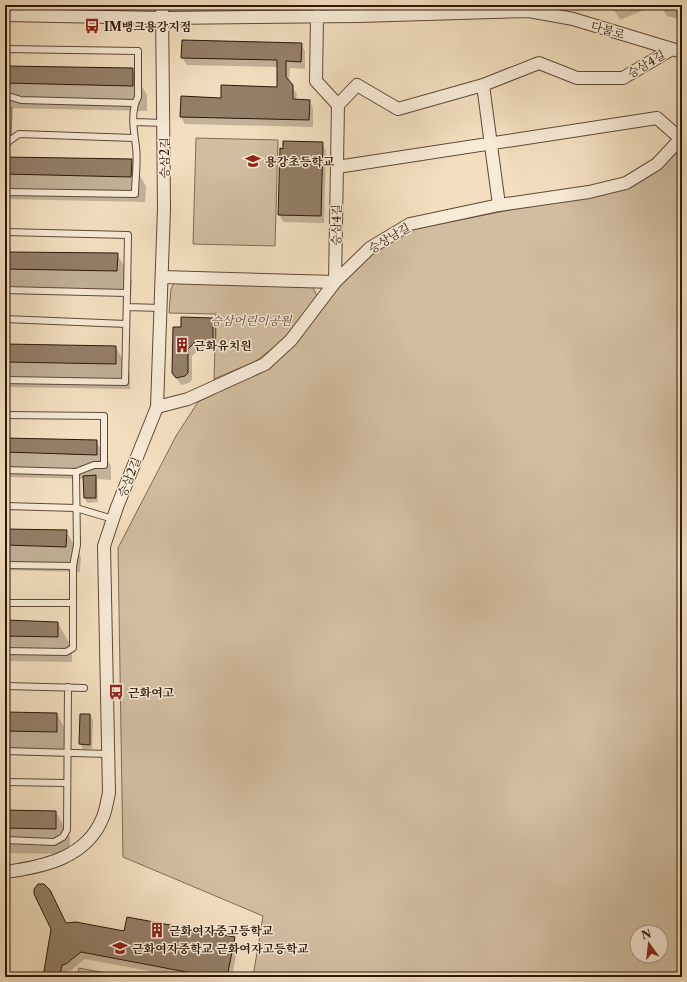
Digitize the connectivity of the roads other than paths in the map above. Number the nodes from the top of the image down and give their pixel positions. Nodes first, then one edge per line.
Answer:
1 (162, 5) edge
2 (529, 8) edge
3 (360, 10) edge
4 (5, 15) edge
5 (317, 16) junction
6 (162, 18) junction
7 (5, 49) edge
8 (677, 50) edge
9 (483, 85) junction
10 (5, 95) edge
11 (134, 103) junction
12 (338, 105) junction
13 (135, 122) junction
14 (164, 123) junction
15 (134, 138) junction
16 (681, 138) edge
17 (5, 144) edge
18 (492, 144) junction
19 (337, 168) junction
20 (5, 192) edge
21 (499, 205) junction
22 (5, 232) edge
23 (162, 277) junction
24 (335, 282) junction
25 (5, 290) edge
26 (127, 293) junction
27 (127, 307) junction
28 (160, 308) junction
29 (5, 319) edge
30 (126, 324) junction
31 (5, 380) edge
32 (157, 406) junction
33 (5, 415) edge
34 (5, 470) edge
35 (76, 472) junction
36 (5, 506) edge
37 (76, 508) junction
38 (113, 519) junction
39 (5, 565) edge
40 (73, 566) junction
41 (5, 603) edge
42 (73, 603) junction
43 (5, 651) edge
44 (5, 686) edge
45 (68, 687) junction
46 (84, 688) dead end
47 (5, 751) edge
48 (68, 753) junction
49 (108, 754) junction
50 (5, 782) edge
51 (67, 783) junction
52 (5, 840) edge
53 (5, 872) edge

1 - 6 street, 승삼2길
2 - 3 street, 다불로
2 - 8 street, 다불로
3 - 5 street, 다불로
4 - 6 street, 다불로
5 - 6 street, 다불로
5 - 12 street
6 - 14 street, 승삼2길
7 - 11 lane
8 - 9 street, 승삼4길
9 - 12 street, 승삼4길
9 - 18 street
10 - 11 lane
11 - 13 lane
12 - 19 street, 승삼4길
13 - 14 lane
13 - 15 lane
14 - 23 street, 승삼2길
15 - 17 lane
15 - 20 lane
16 - 18 street
16 - 21 street, 승상남길
18 - 19 street
18 - 21 street
19 - 24 street, 승삼4길
21 - 24 street, 승상남길
22 - 26 lane
23 - 24 street
23 - 28 street, 승삼2길
24 - 32 street, 승상남길
25 - 26 lane
26 - 27 lane
27 - 28 lane
27 - 30 lane
28 - 32 street, 승삼2길
29 - 30 lane
30 - 31 lane
32 - 38 street, 승삼2길
33 - 35 lane
34 - 35 lane
35 - 37 lane
36 - 37 lane
37 - 38 lane
37 - 40 lane
38 - 49 street, 승삼2길
39 - 40 lane
40 - 42 lane
41 - 42 lane
42 - 43 lane
44 - 45 lane
45 - 46 lane
45 - 48 lane
47 - 48 lane
48 - 49 lane
48 - 51 lane
49 - 53 street, 승삼2길
50 - 51 lane
51 - 52 lane

